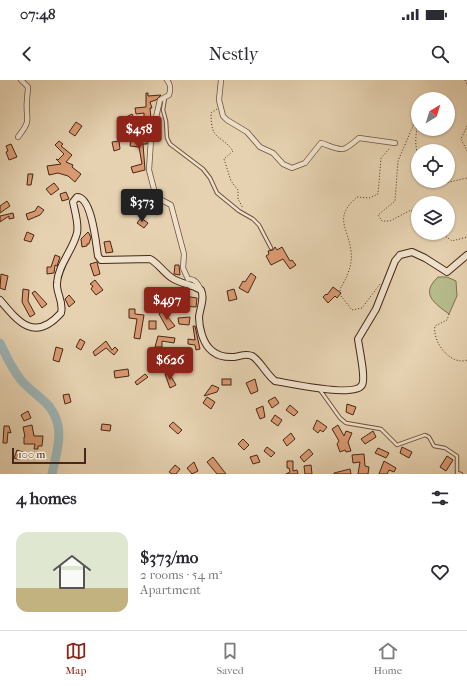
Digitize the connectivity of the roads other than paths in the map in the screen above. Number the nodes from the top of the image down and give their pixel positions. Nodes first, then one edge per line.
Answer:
1 (21, 80) edge
2 (167, 80) edge
3 (221, 80) edge
4 (166, 96) junction
5 (18, 137) dead end
6 (395, 143) road end
7 (271, 248) dead end
8 (467, 255) edge
9 (201, 290) junction
10 (0, 300) edge
11 (319, 388) junction
12 (461, 474) edge

1 - 5 street
2 - 4 street
3 - 6 street
4 - 7 lane
4 - 9 street
8 - 11 street
9 - 10 street
9 - 11 street
11 - 12 lane

